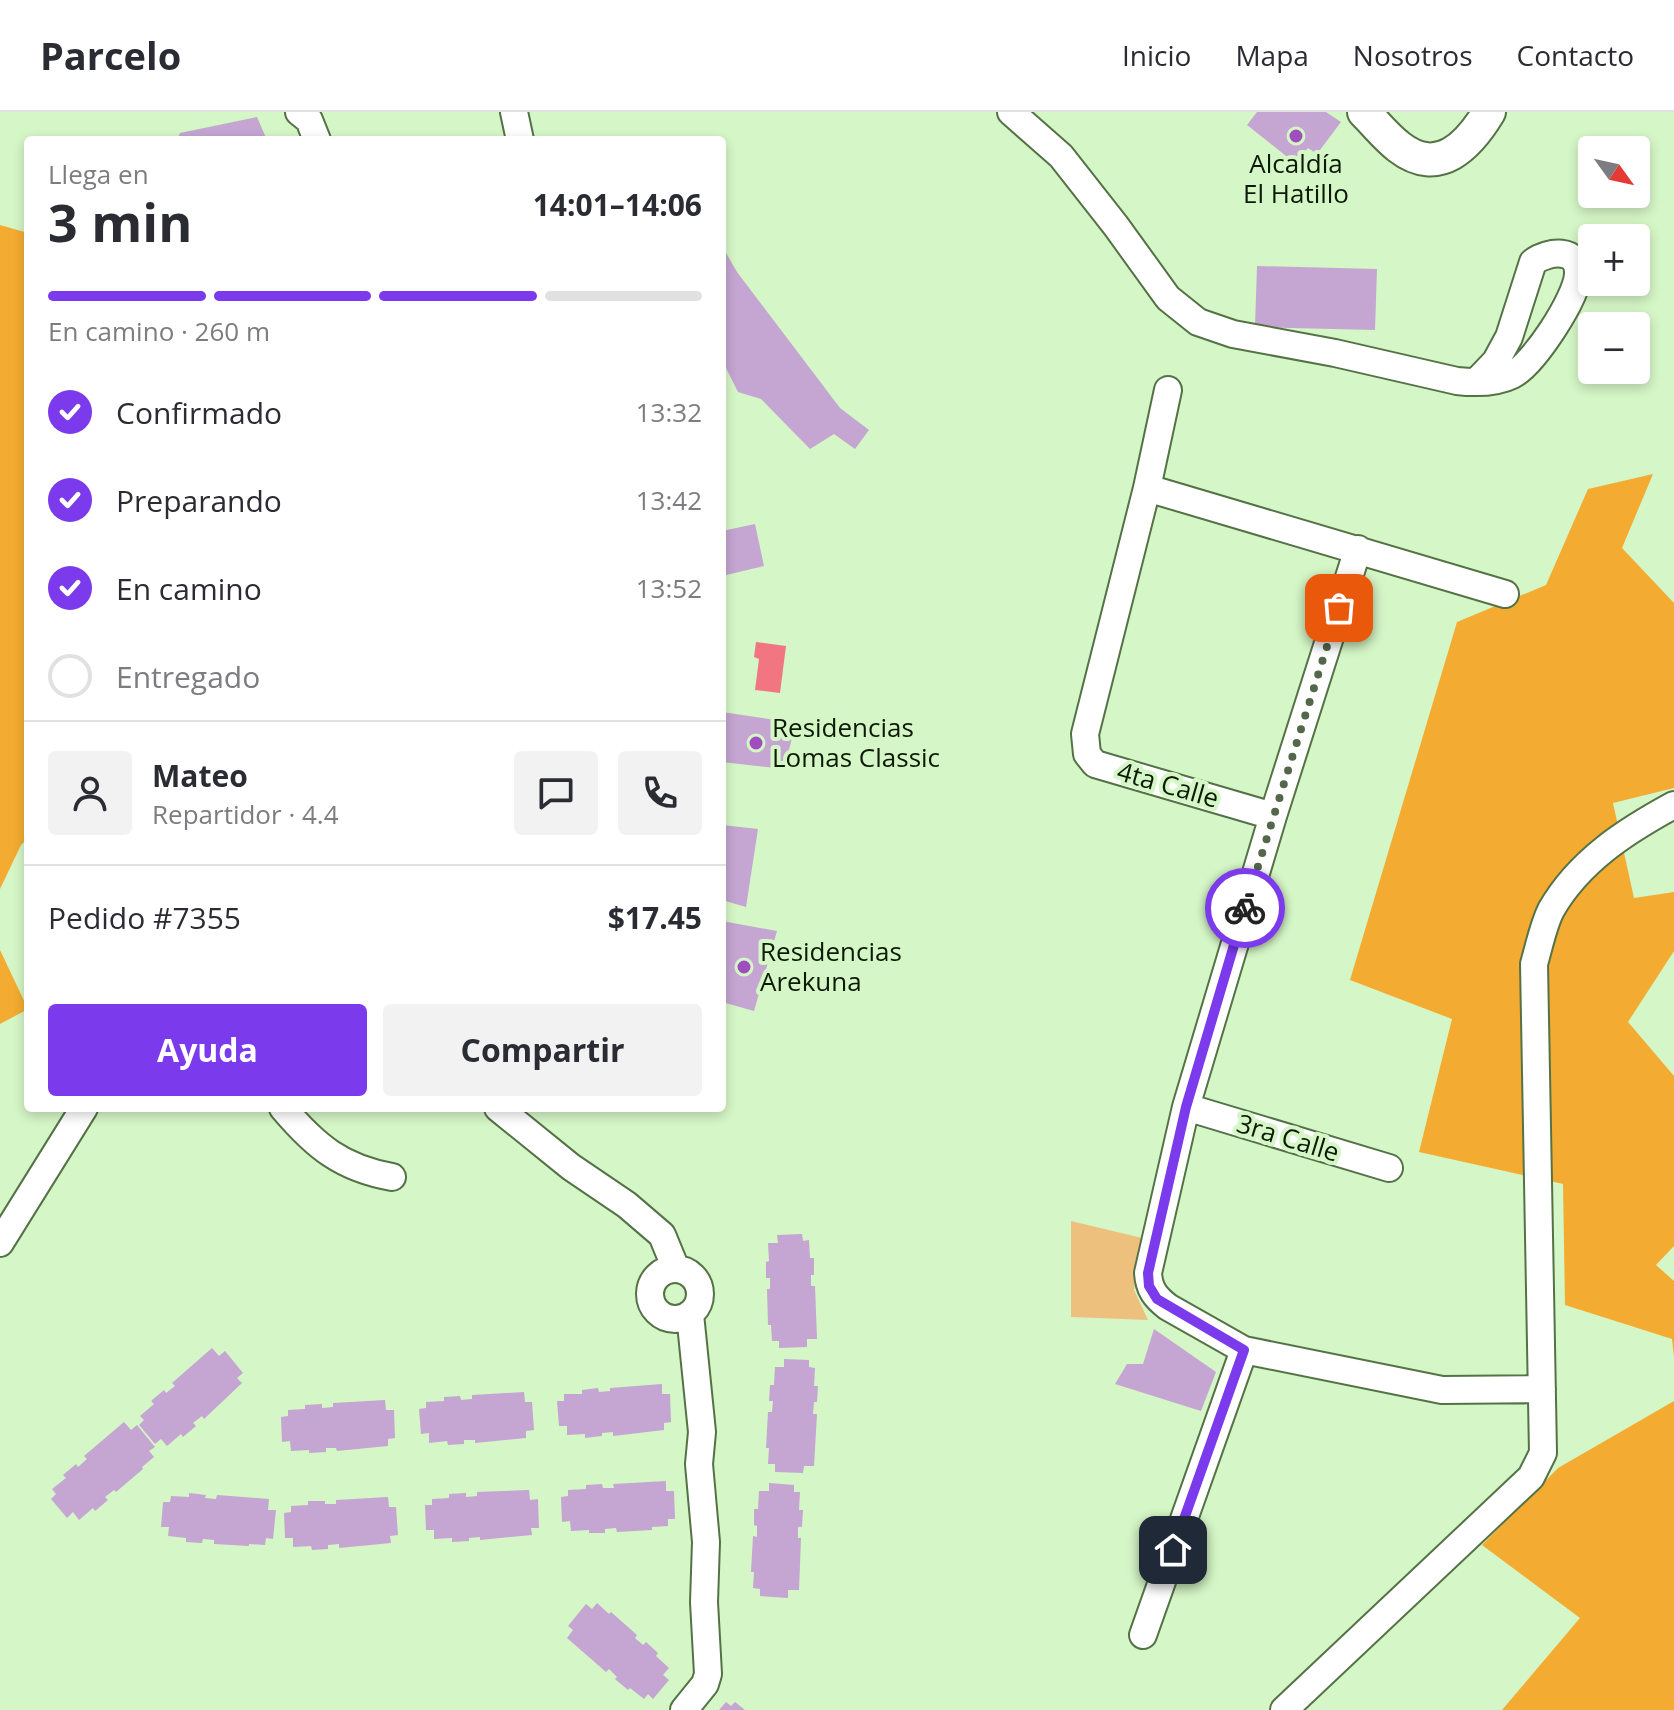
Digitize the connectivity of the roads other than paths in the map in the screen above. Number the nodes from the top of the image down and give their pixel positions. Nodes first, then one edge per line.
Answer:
1 (299, 112) edge
2 (514, 112) edge
3 (1011, 112) edge
4 (1364, 112) edge
5 (1389, 112) edge
6 (1472, 112) edge
7 (1489, 112) edge
8 (315, 136) edge
9 (519, 136) edge
10 (1511, 328) junction
11 (1540, 345) junction
12 (1477, 381) junction
13 (1168, 390) dead end
14 (1147, 488) junction
15 (1358, 549) junction
16 (1505, 594) dead end
17 (1674, 805) edge
18 (1273, 816) junction
19 (1186, 1107) junction
20 (82, 1112) edge
21 (287, 1112) edge
22 (503, 1112) edge
23 (1389, 1168) dead end
24 (392, 1177) dead end
25 (0, 1243) edge
26 (676, 1269) junction
27 (690, 1314) junction
28 (1244, 1350) junction
29 (1542, 1389) junction
30 (1143, 1635) dead end
31 (684, 1710) edge
32 (1284, 1710) edge

1 - 8 street
2 - 9 street
3 - 12 street
4 - 7 main road
5 - 6 main road
10 - 11 street
10 - 11 street
10 - 12 street
11 - 12 street
13 - 14 street
14 - 15 street
14 - 18 street, 4ta Calle
15 - 16 street
15 - 18 street
17 - 29 street
18 - 19 street
19 - 23 street, 3ra Calle
19 - 28 street
20 - 25 street
21 - 24 street
22 - 26 street
26 - 27 street
26 - 27 street
27 - 31 street
28 - 29 street
28 - 30 street
29 - 32 street

